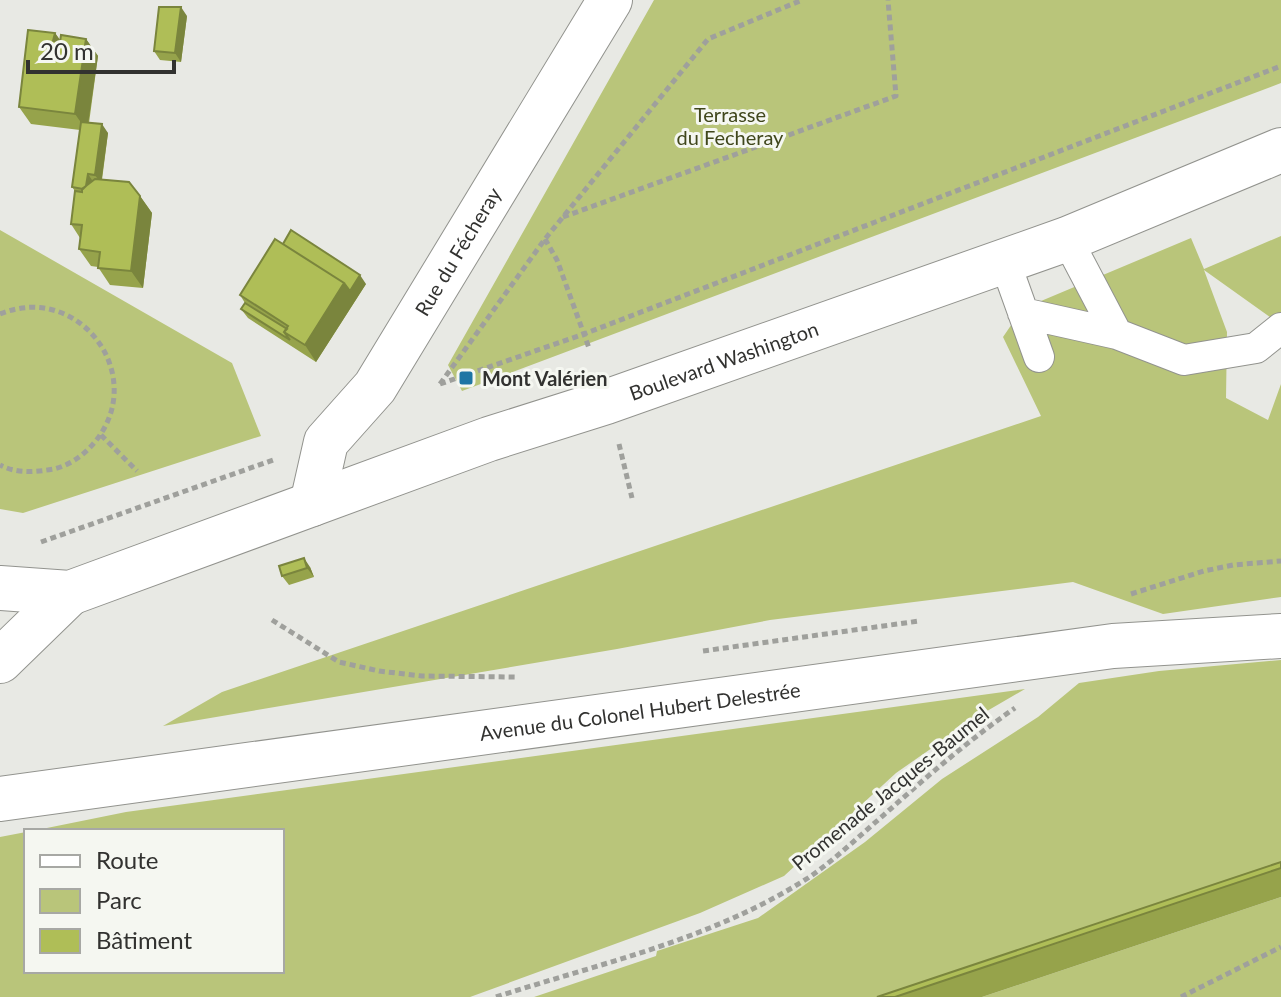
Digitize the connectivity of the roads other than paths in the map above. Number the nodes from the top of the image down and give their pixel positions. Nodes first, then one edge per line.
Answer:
1 (610, 0) edge
2 (1281, 150) edge
3 (1067, 239) junction
4 (1002, 262) junction
5 (1023, 313) junction
6 (1281, 328) edge
7 (1117, 334) junction
8 (1039, 357) dead end
9 (312, 504) junction
10 (0, 588) edge
11 (70, 593) junction
12 (1281, 636) edge
13 (0, 661) edge
14 (0, 799) edge

1 - 9 street, Rue du Fécheray
2 - 3 street, Boulevard Washington
3 - 4 street, Boulevard Washington
3 - 7 lane
4 - 5 lane
4 - 9 street, Boulevard Washington
5 - 7 lane
5 - 8 lane
6 - 7 lane
9 - 11 street, Boulevard Washington
10 - 11 street, Boulevard Washington
11 - 13 street, Boulevard Washington
12 - 14 street, Avenue du Colonel Hubert Delestrée

